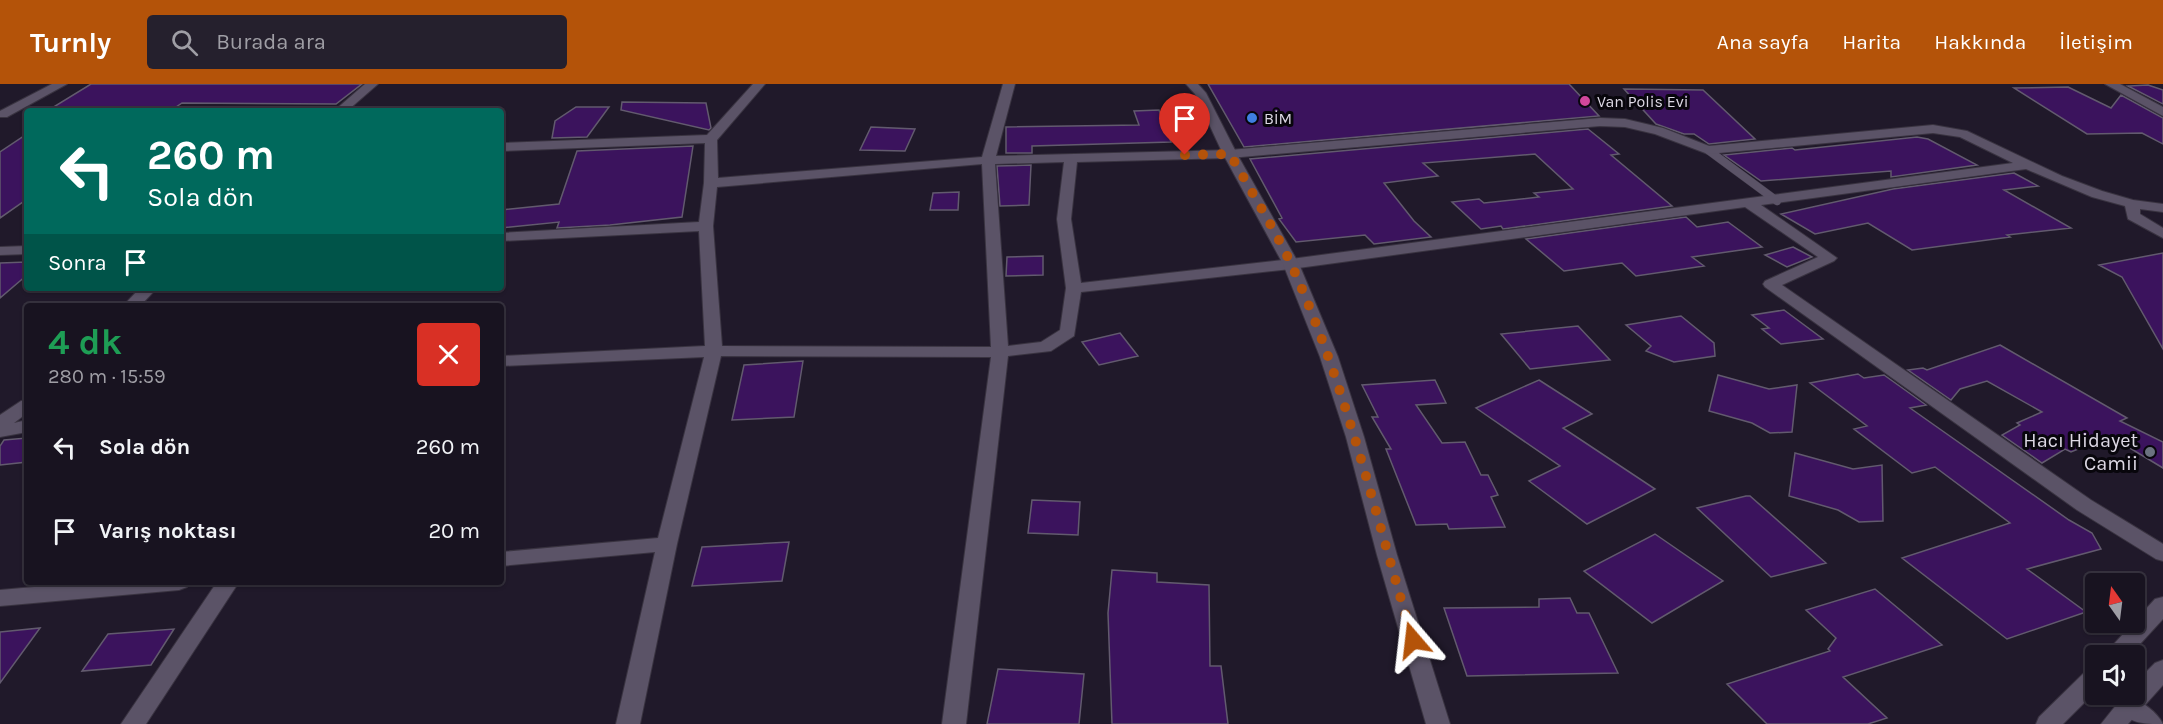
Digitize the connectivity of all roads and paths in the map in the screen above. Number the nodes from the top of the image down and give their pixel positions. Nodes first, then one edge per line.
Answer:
1 (48, 84) edge
2 (61, 84) edge
3 (372, 84) edge
4 (759, 84) edge
5 (1009, 84) edge
6 (2111, 84) edge
7 (1197, 87) edge
8 (344, 108) edge
9 (2163, 112) edge
10 (2, 115) edge
11 (711, 139) junction
12 (504, 147) edge
13 (1708, 150) junction
14 (1230, 154) junction
15 (1071, 157) junction
16 (988, 160) junction
17 (2028, 165) junction
18 (711, 183) junction
19 (1777, 201) junction
20 (1750, 204) junction
21 (2132, 204) junction
22 (2163, 208) edge
23 (706, 226) junction
24 (2163, 234) edge
25 (504, 237) edge
26 (24, 250) edge
27 (0, 251) edge
28 (1291, 264) junction
29 (1074, 288) junction
30 (146, 291) edge
31 (134, 303) edge
32 (714, 351) junction
33 (1000, 352) junction
34 (504, 361) edge
35 (24, 407) edge
36 (0, 424) edge
37 (24, 427) edge
38 (0, 431) edge
39 (667, 544) junction
40 (2163, 554) edge
41 (504, 559) edge
42 (145, 585) edge
43 (226, 585) edge
44 (0, 598) edge
45 (2163, 605) edge
46 (2125, 645) edge
47 (2163, 669) edge
48 (2085, 686) edge
49 (2130, 707) junction
50 (133, 724) edge
51 (628, 724) edge
52 (954, 724) edge
53 (1438, 724) edge
54 (2048, 724) edge
55 (2113, 724) edge
56 (2151, 724) edge

1 - 10 street
2 - 10 street
3 - 8 street
4 - 11 street
5 - 16 street
6 - 9 street
7 - 14 street
11 - 12 street
11 - 18 street
13 - 14 street
13 - 17 street
13 - 19 lane
14 - 15 street
14 - 28 street
15 - 16 street
15 - 29 street
16 - 18 street
16 - 33 street
17 - 19 street
17 - 21 street
18 - 23 street
19 - 20 street
20 - 28 street
20 - 40 street
21 - 22 street
21 - 24 street
23 - 25 street
23 - 32 street
26 - 27 street
28 - 29 street
28 - 53 street
29 - 33 street
30 - 31 street
32 - 33 street
32 - 34 street
32 - 39 street
33 - 52 street
35 - 36 street
37 - 38 street
39 - 41 street
39 - 51 street
42 - 44 street
43 - 50 street
45 - 46 street
47 - 49 street
48 - 54 street
49 - 55 street
49 - 56 street

